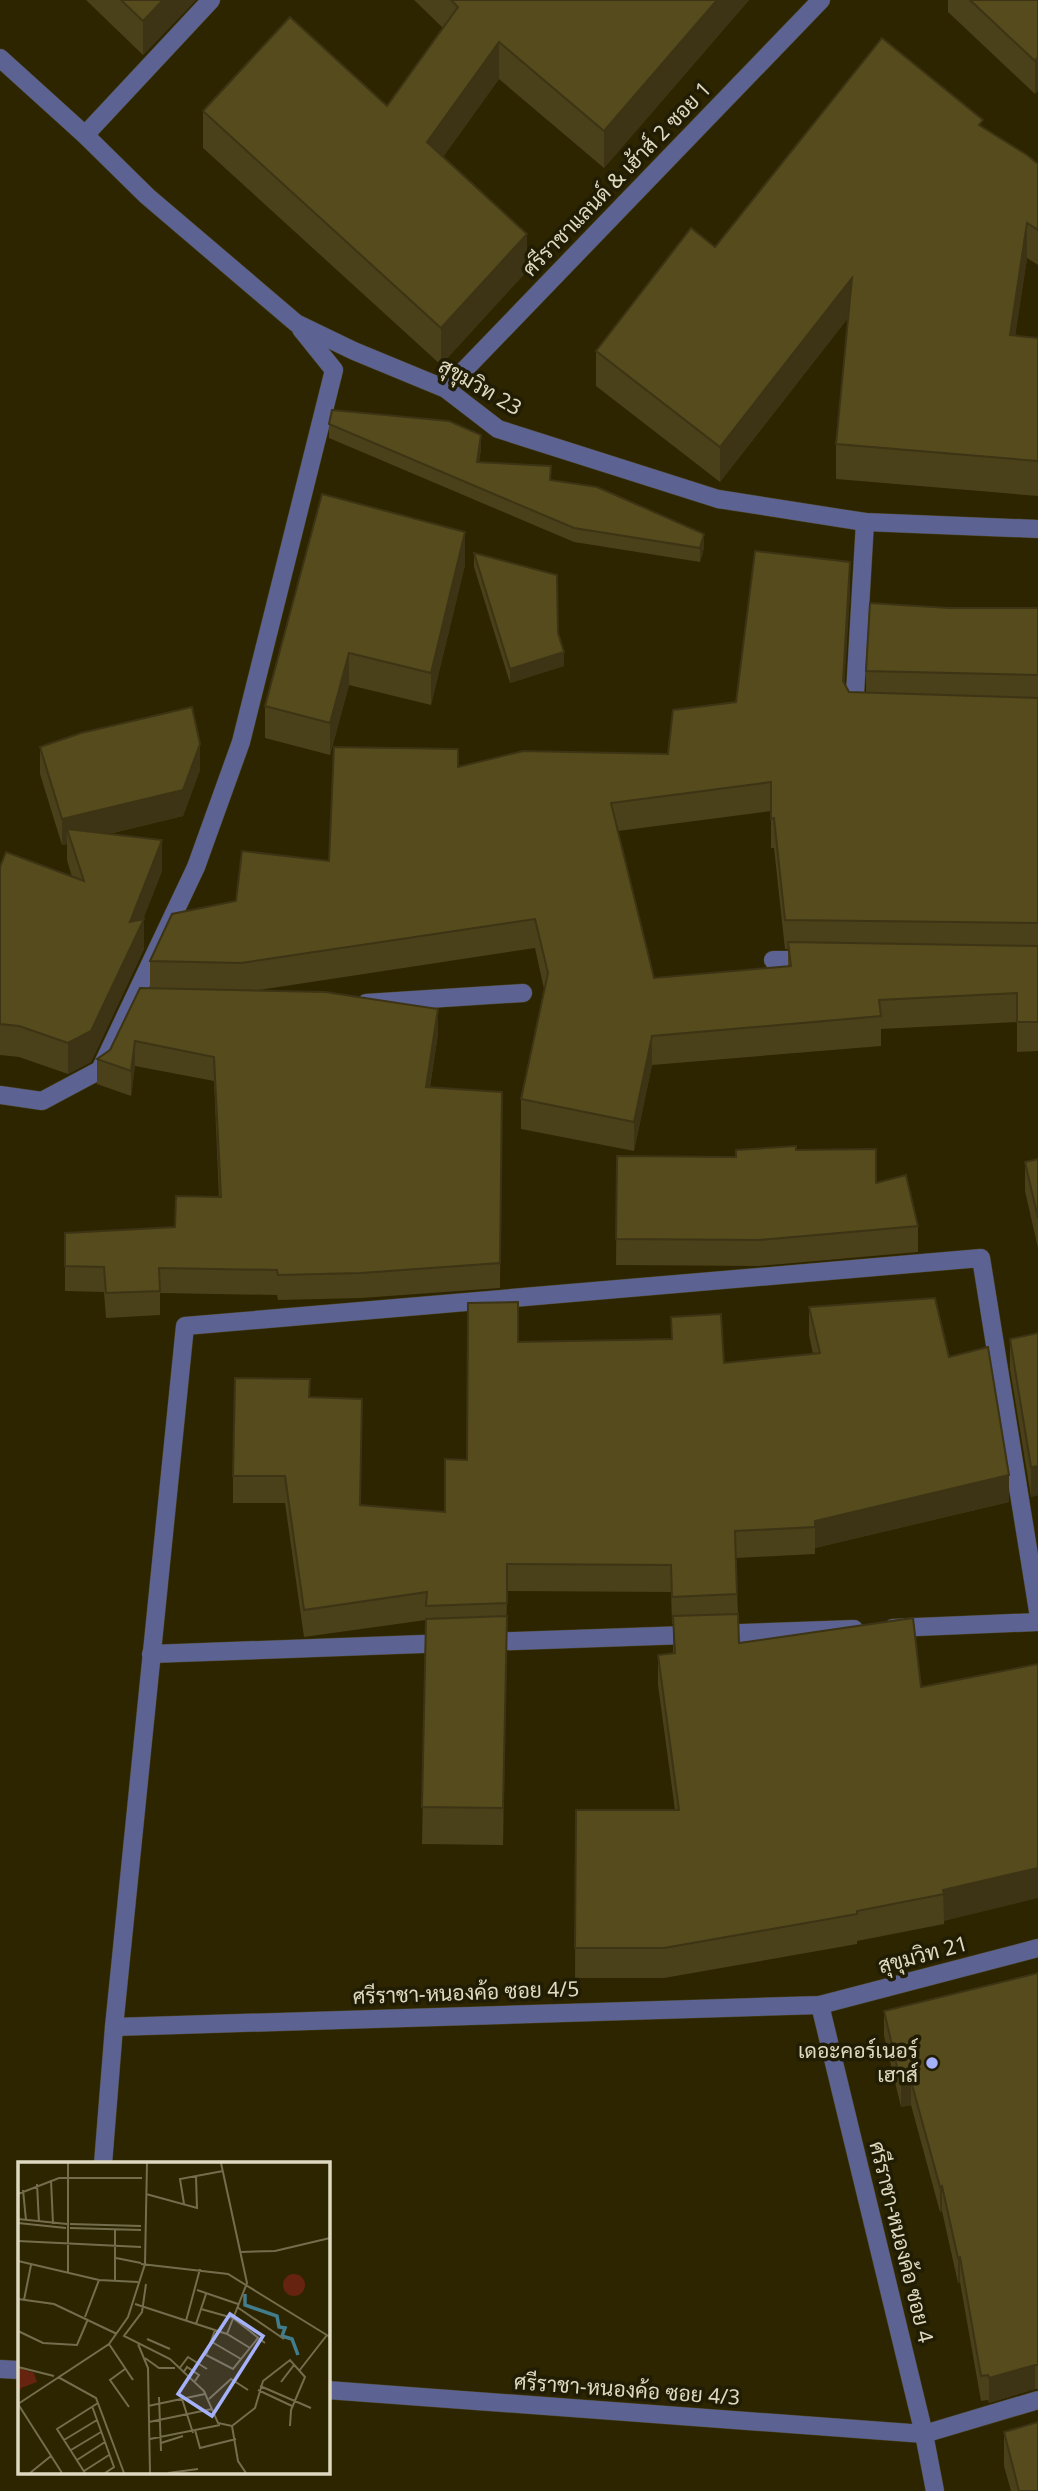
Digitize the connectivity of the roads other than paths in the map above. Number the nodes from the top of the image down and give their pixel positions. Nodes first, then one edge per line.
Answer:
1 (211, 0) edge
2 (821, 0) edge
3 (0, 58) edge
4 (85, 135) junction
5 (296, 323) junction
6 (446, 390) junction
7 (865, 522) junction
8 (1038, 529) edge
9 (867, 711) edge
10 (773, 960) dead end
11 (826, 960) edge
12 (523, 993) dead end
13 (344, 1005) edge
14 (0, 1095) edge
15 (1038, 1611) edge
16 (1038, 1622) edge
17 (151, 1654) junction
18 (1038, 1948) edge
19 (820, 2005) junction
20 (114, 2027) junction
21 (103, 2162) edge
22 (0, 2369) edge
23 (18, 2370) edge
24 (329, 2390) edge
25 (1038, 2400) edge
26 (924, 2434) junction
27 (935, 2491) edge

1 - 4 street
2 - 6 street, ศรีราชาแลนด์ & เฮ้าส์ 2 ซอย 1
3 - 4 street, สุขุมวิท 23
4 - 5 street, สุขุมวิท 23
5 - 6 street, สุขุมวิท 23
5 - 14 street
6 - 7 street, สุขุมวิท 23
7 - 8 street, สุขุมวิท 23
7 - 9 street
10 - 11 street
12 - 13 street
15 - 17 street
16 - 17 street
17 - 20 street
18 - 19 street, สุขุมวิท 21
19 - 20 street, ศรีราชา-หนองค้อ ซอย 4/5
19 - 26 street, ศรีราชา-หนองค้อ ซอย 4
20 - 21 street
22 - 23 street
24 - 26 street, ศรีราชา-หนองค้อ ซอย 4/3
25 - 26 street
26 - 27 street, ศรีราชา-หนองค้อ ซอย 4

